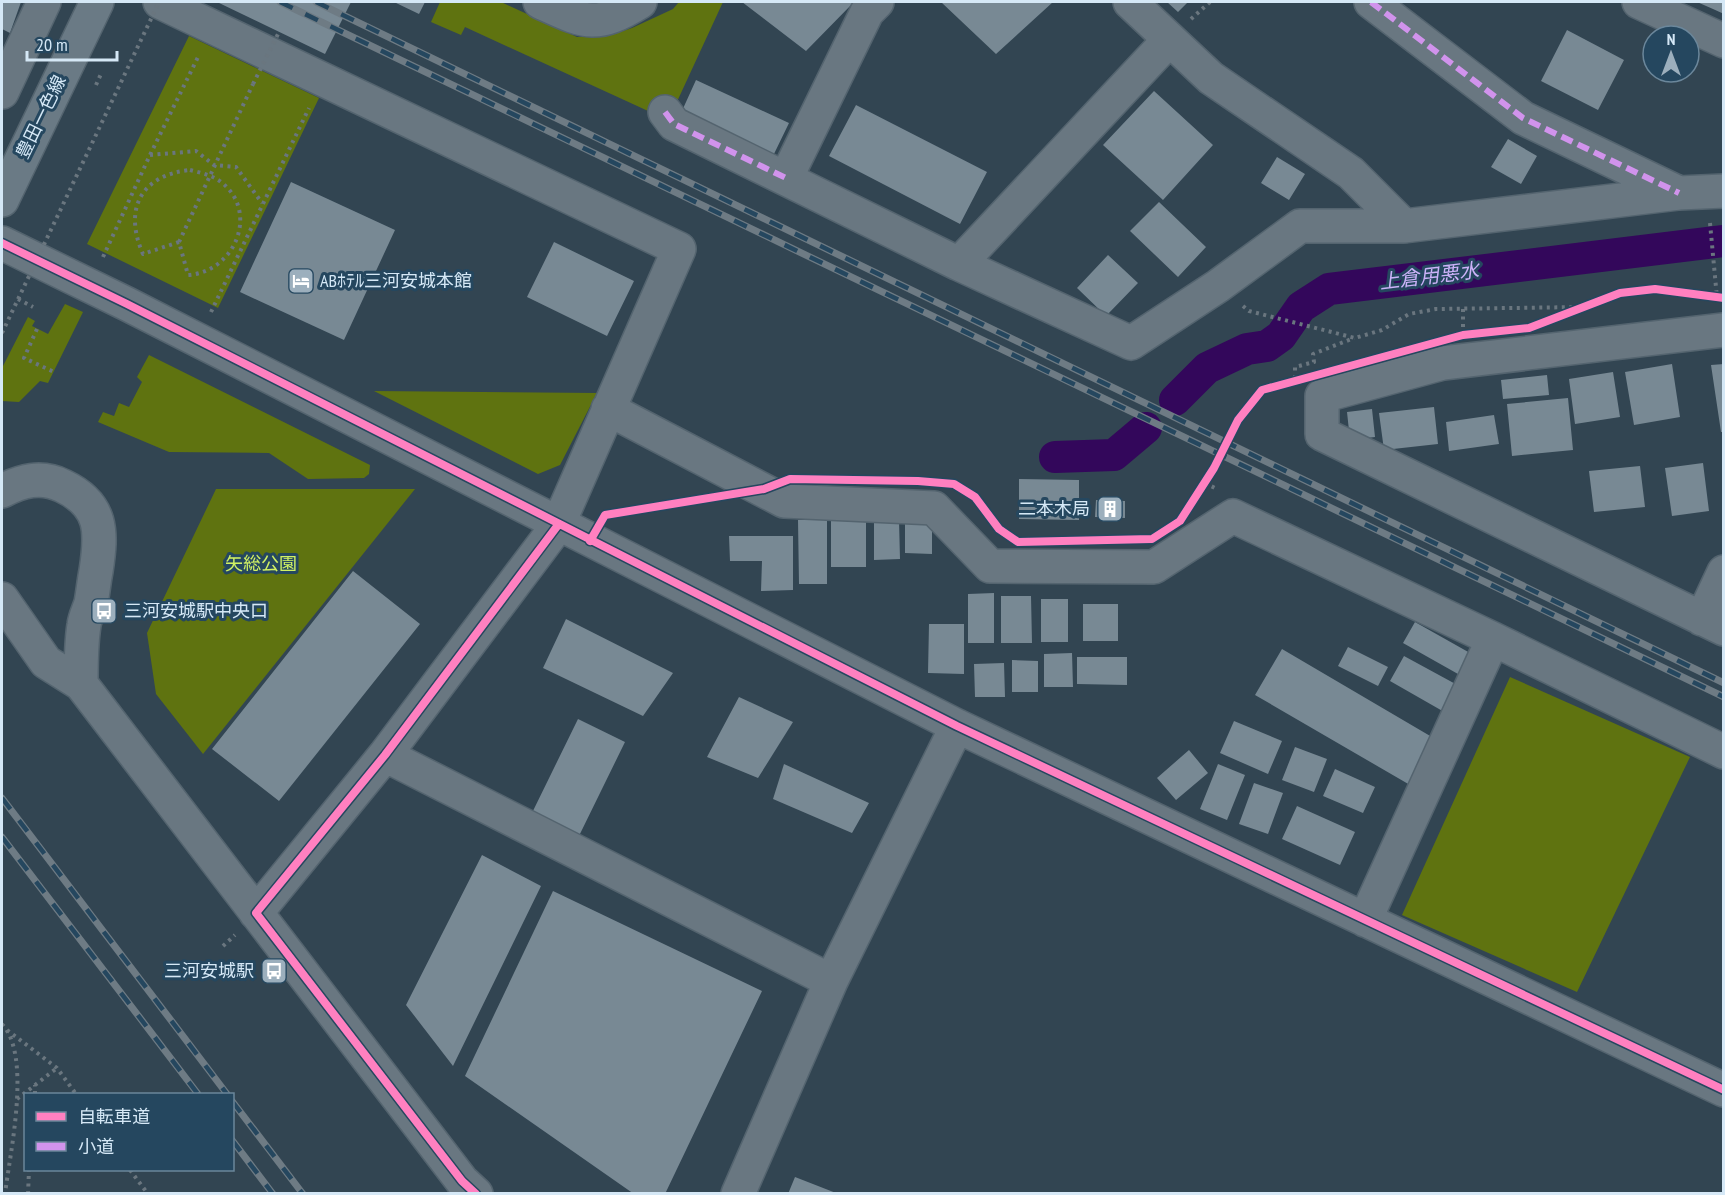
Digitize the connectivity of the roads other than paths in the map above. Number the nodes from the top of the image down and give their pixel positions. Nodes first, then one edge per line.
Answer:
1 (44, 2) edge
2 (97, 2) edge
3 (160, 2) edge
4 (540, 2) edge
5 (640, 2) edge
6 (877, 2) edge
7 (1130, 2) edge
8 (1371, 2) edge
9 (1639, 2) edge
10 (1169, 40) junction
11 (1724, 41) edge
12 (2, 92) edge
13 (665, 112) dead end
14 (786, 178) junction
15 (1704, 195) edge
16 (2, 200) edge
17 (1404, 226) junction
18 (2, 243) edge
19 (959, 264) junction
20 (1724, 330) edge
21 (608, 409) junction
22 (2, 491) edge
23 (558, 525) junction
24 (1724, 572) edge
25 (2, 598) edge
26 (1713, 625) edge
27 (1493, 639) junction
28 (81, 684) junction
29 (957, 726) junction
30 (1724, 752) edge
31 (385, 755) junction
32 (256, 913) junction
33 (1365, 920) junction
34 (831, 981) junction
35 (1724, 1090) edge
36 (476, 1194) edge
37 (738, 1194) edge

1 - 12 street
2 - 16 main road, 豊田一色線
3 - 21 street
4 - 5 street
6 - 14 street
7 - 10 street
8 - 15 street
9 - 11 street
10 - 17 street
10 - 19 street
13 - 14 street
14 - 19 street
15 - 17 street
17 - 19 street
18 - 23 street
20 - 26 street
21 - 23 street
21 - 27 street
22 - 28 street
23 - 29 street
23 - 31 street
24 - 26 street
25 - 28 street
27 - 30 street
27 - 33 street
28 - 32 street
29 - 33 street
29 - 34 street
31 - 32 street
31 - 34 street
32 - 36 street
33 - 35 street
34 - 37 street

